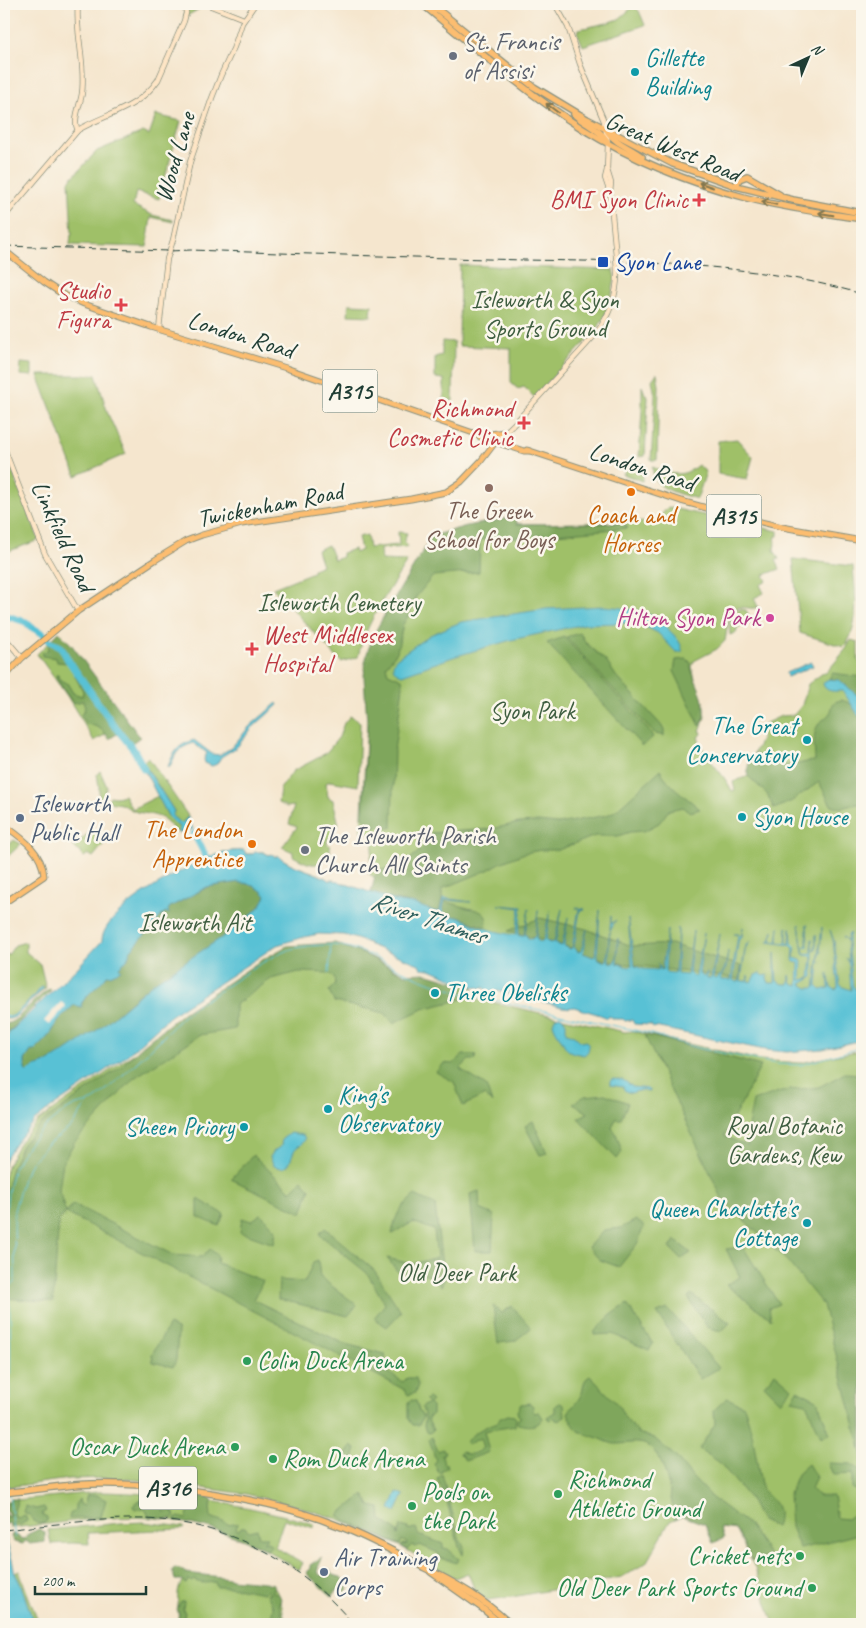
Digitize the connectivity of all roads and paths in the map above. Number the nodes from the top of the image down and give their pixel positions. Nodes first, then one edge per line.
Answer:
1 (78, 4) edge
2 (185, 4) edge
3 (206, 4) edge
4 (255, 4) edge
5 (422, 4) edge
6 (431, 4) edge
7 (555, 4) edge
8 (244, 19) junction
9 (567, 107) junction
10 (78, 130) junction
11 (606, 130) junction
12 (608, 143) junction
13 (648, 162) junction
14 (736, 186) junction
15 (746, 198) junction
16 (793, 200) junction
17 (862, 213) edge
18 (4, 217) edge
19 (862, 219) edge
20 (4, 250) edge
21 (160, 329) junction
22 (506, 431) junction
23 (482, 436) junction
24 (498, 441) junction
25 (4, 448) edge
26 (486, 454) junction
27 (862, 542) edge
28 (78, 611) junction
29 (4, 637) edge
30 (22, 658) junction
31 (4, 678) edge
32 (4, 825) edge
33 (4, 902) edge
34 (4, 1493) edge
35 (425, 1568) junction
36 (501, 1624) edge
37 (510, 1624) edge

1 - 10 street
2 - 10 street
3 - 8 street
4 - 8 street, Wood Lane
12 -> 5 highway, Great West Road
6 - 9 highway, Great West Road
7 - 11 street
8 - 21 street, Wood Lane
9 - 11 highway, Great West Road
9 - 12 highway
10 - 18 street
11 - 12 street
11 - 13 highway
11 - 14 highway, Great West Road
12 - 13 highway, Great West Road
12 - 22 street, bridge
15 -> 13 highway, Great West Road
14 - 15 highway
14 - 16 highway, Great West Road
14 - 16 highway
19 -> 15 highway, Great West Road
16 - 17 highway, Great West Road
20 - 21 main road, London Road / A315
21 - 23 main road, London Road / A315
22 - 23 main road
22 - 24 street
23 - 24 main road, London Road / A315
23 - 26 main road
24 - 26 main road, Twickenham Road
24 - 27 main road, London Road / A315
25 - 28 street, Linkfield Road
26 - 28 main road, Twickenham Road
28 - 30 main road, Twickenham Road
29 - 30 street
30 - 31 main road, Twickenham Road
32 - 33 main road
34 - 35 highway, A316
35 - 36 highway, A316
35 - 37 highway, A316

